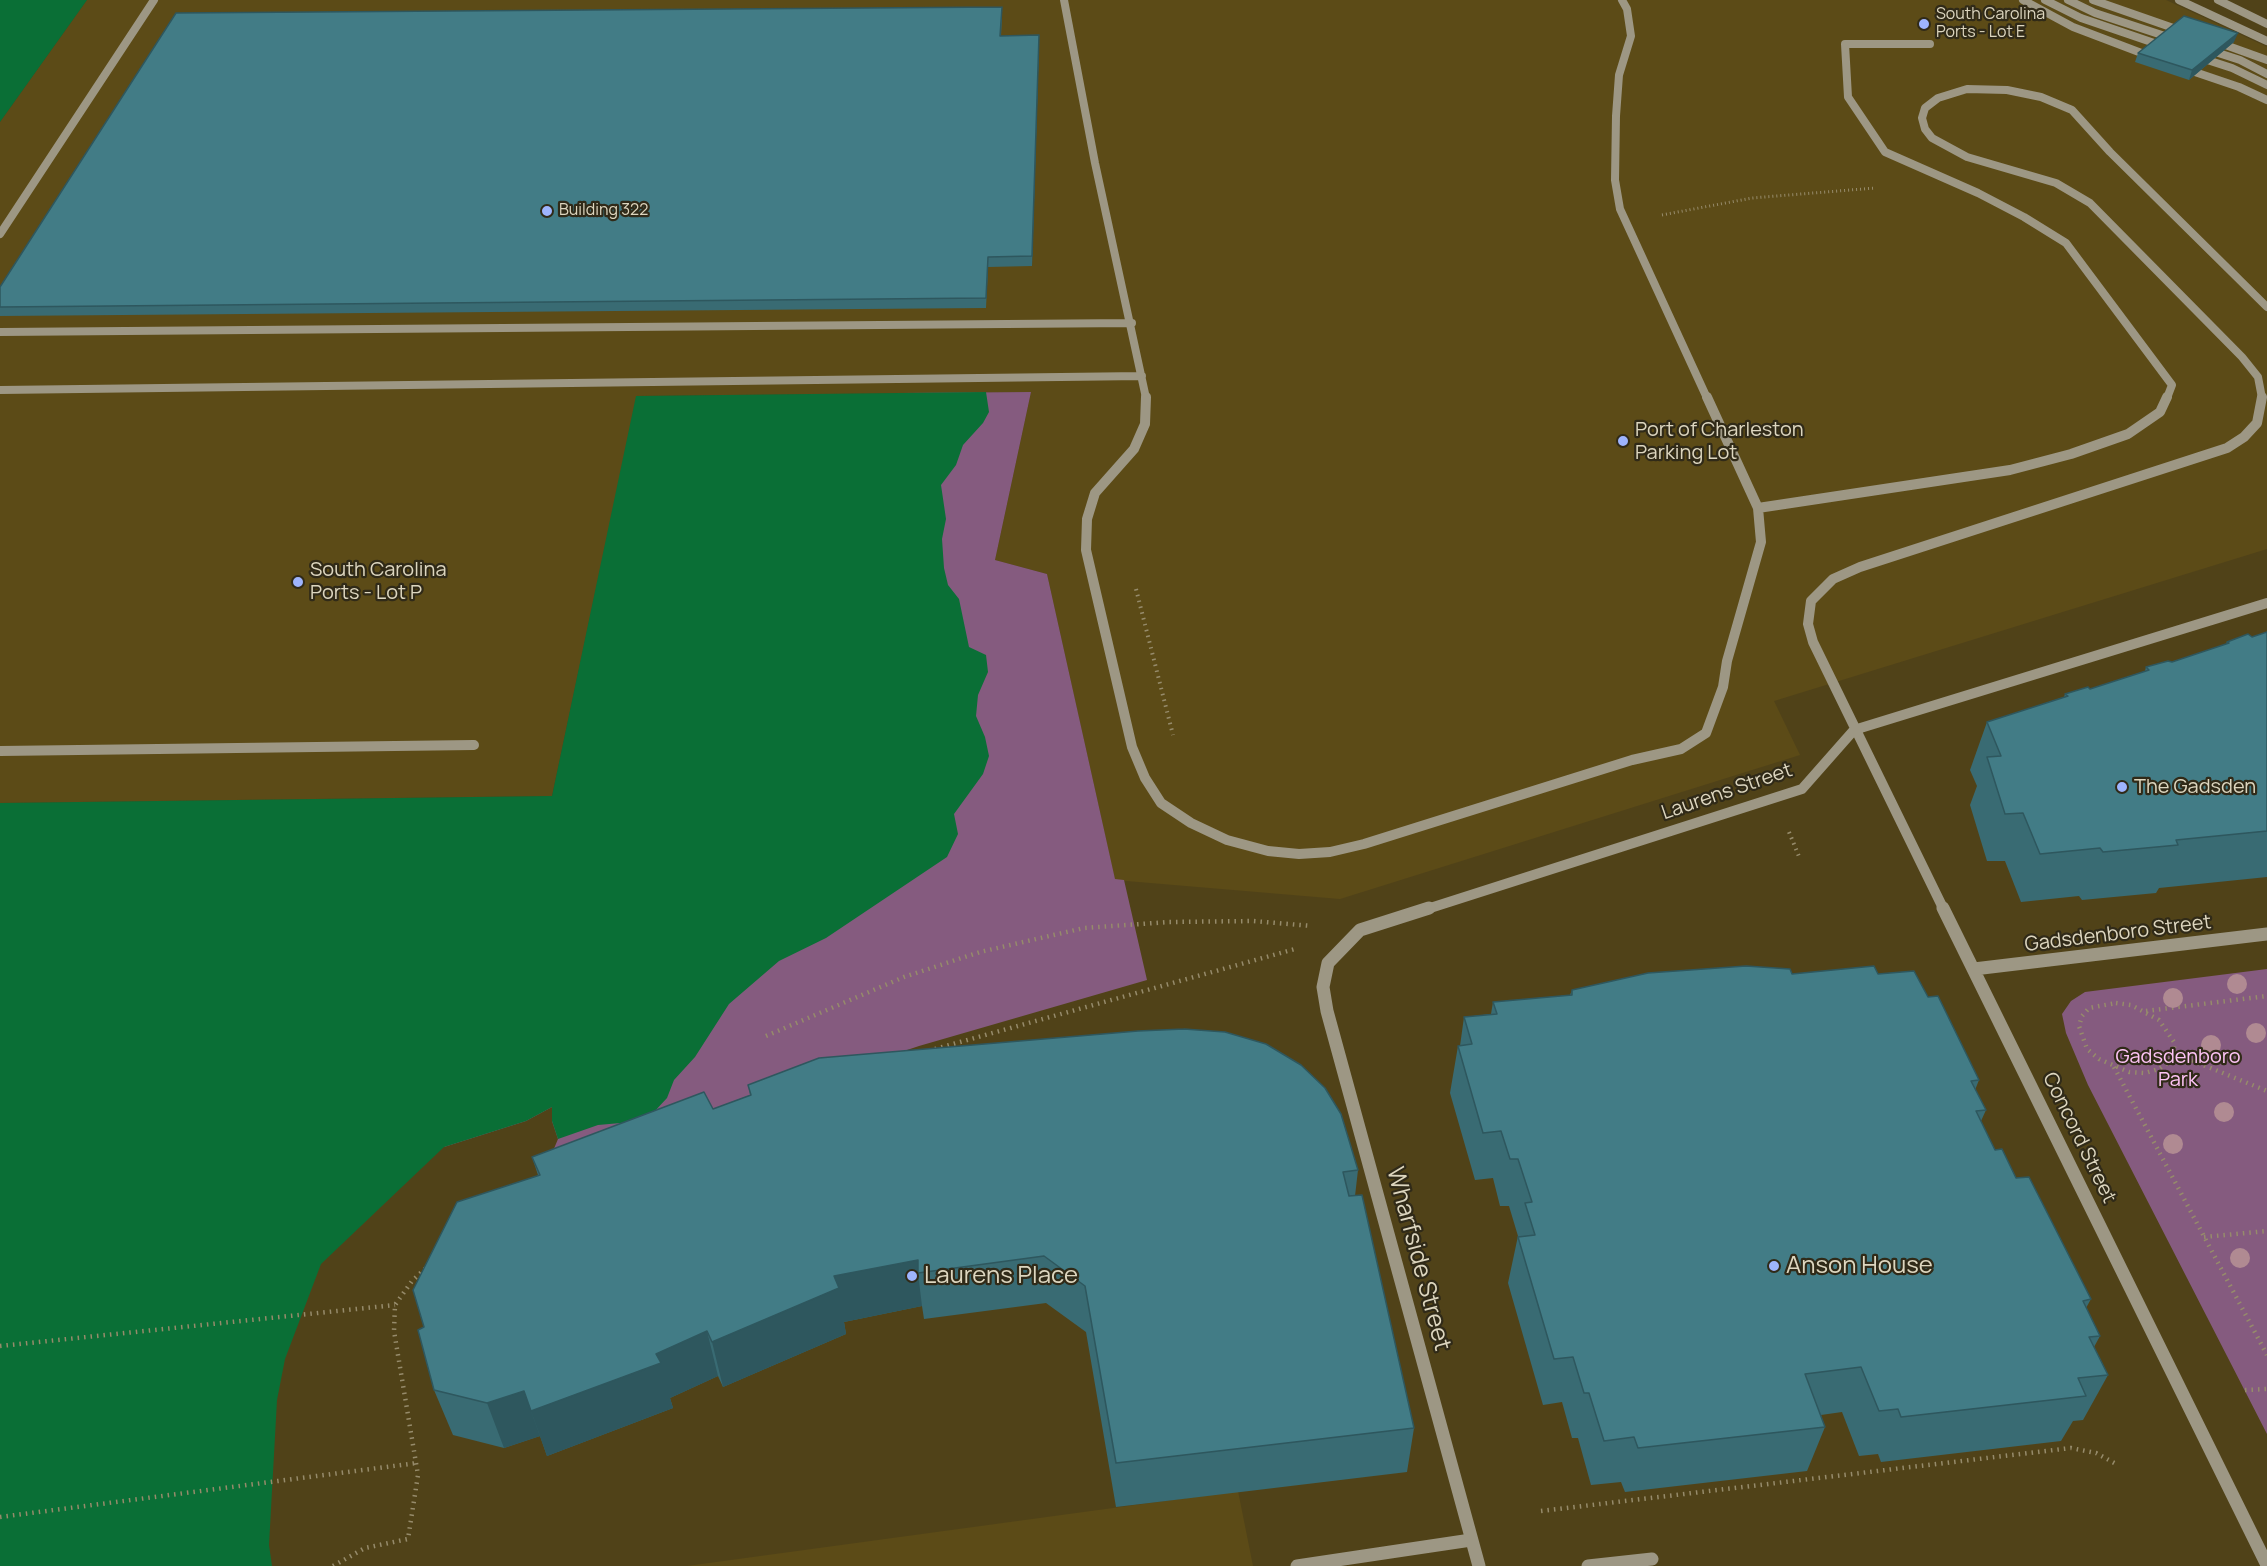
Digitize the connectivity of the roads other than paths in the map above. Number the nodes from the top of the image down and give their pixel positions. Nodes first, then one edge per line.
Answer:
1 (154, 0) edge
2 (1064, 0) edge
3 (1622, 0) edge
4 (2023, 0) edge
5 (2045, 0) edge
6 (2068, 0) edge
7 (2093, 0) edge
8 (2179, 0) edge
9 (2218, 0) edge
10 (2267, 24) edge
11 (2188, 33) edge
12 (2210, 40) edge
13 (2267, 41) edge
14 (2185, 42) edge
15 (1930, 44) dead end
16 (2196, 46) edge
17 (2167, 47) edge
18 (2189, 54) edge
19 (2160, 60) edge
20 (2267, 60) edge
21 (2172, 64) edge
22 (2267, 74) edge
23 (2267, 85) edge
24 (2267, 100) edge
25 (0, 234) edge
26 (2267, 307) edge
27 (1132, 323) junction
28 (0, 332) edge
29 (1142, 376) junction
30 (0, 390) edge
31 (1758, 508) junction
32 (2267, 603) edge
33 (1854, 729) junction
34 (474, 746) dead end
35 (0, 751) edge
36 (2267, 934) edge
37 (1328, 963) joint
38 (1974, 969) junction
39 (1471, 1540) junction
40 (1652, 1559) dead end
41 (2267, 1565) edge
42 (1297, 1566) edge
43 (1479, 1566) edge
44 (1588, 1566) edge

1 - 25 street
2 - 27 street
3 - 31 street
4 - 19 street
5 - 17 street
6 - 14 street
7 - 11 street
8 - 13 street
9 - 10 street
12 - 20 street
15 - 31 street
16 - 22 street
18 - 23 street
21 - 24 street
26 - 33 street, Concord Street
27 - 28 street
27 - 29 street
29 - 30 street
29 - 31 street
32 - 33 street
33 - 37 street, Laurens Street
33 - 38 street, Concord Street
34 - 35 street
36 - 38 street, Gadsdenboro Street
37 - 39 street, Wharfside Street
38 - 41 street, Concord Street
39 - 42 street
39 - 43 street, Wharfside Street
40 - 44 street

